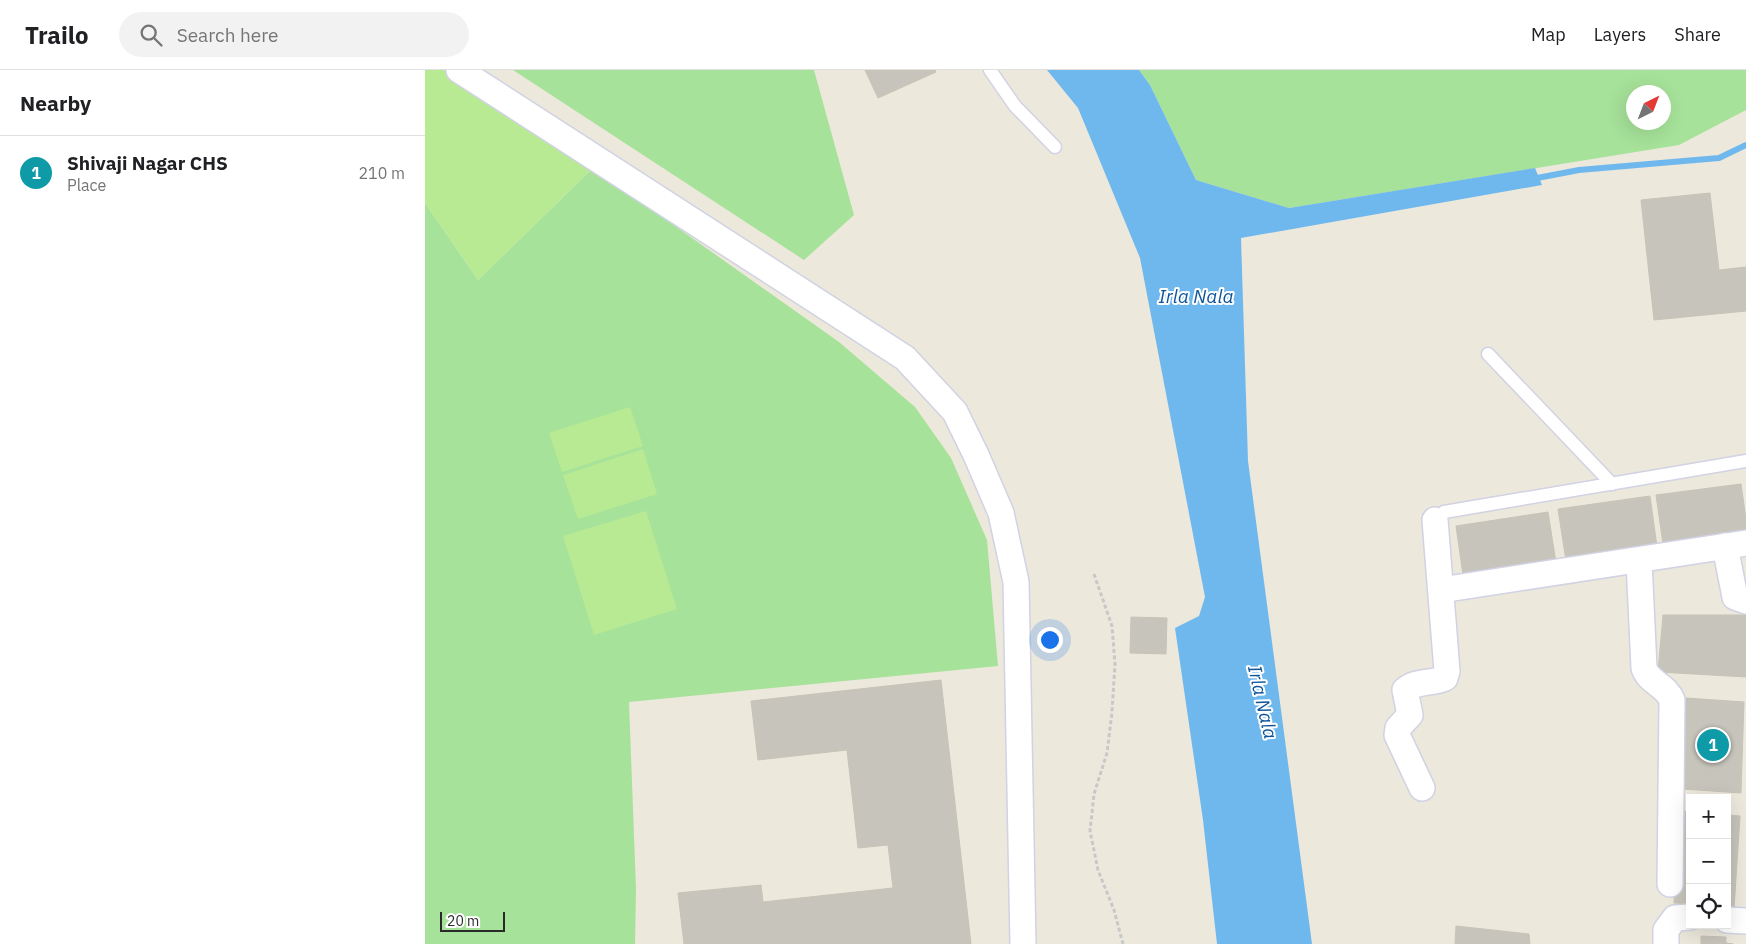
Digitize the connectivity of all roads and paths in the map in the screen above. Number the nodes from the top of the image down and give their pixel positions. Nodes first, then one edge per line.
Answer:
1 (459, 70) edge
2 (990, 70) edge
3 (1055, 147) dead end
4 (1488, 354) dead end
5 (1746, 461) edge
6 (1613, 484) junction
7 (1439, 516) joint
8 (1735, 545) edge
9 (1639, 561) junction
10 (1094, 574) dead end
11 (1441, 590) junction
12 (1746, 601) edge
13 (1422, 788) dead end
14 (1670, 884) dead end
15 (1686, 918) edge
16 (1731, 920) edge
17 (1746, 921) edge
18 (1657, 942) edge
19 (1023, 944) edge
20 (1123, 944) edge

1 - 19 street
2 - 3 lane
4 - 6 lane
5 - 6 lane
6 - 7 lane
7 - 11 street
8 - 9 street
8 - 12 street
9 - 11 street
9 - 14 street
10 - 20 path
11 - 13 street
15 - 18 street
16 - 17 street

